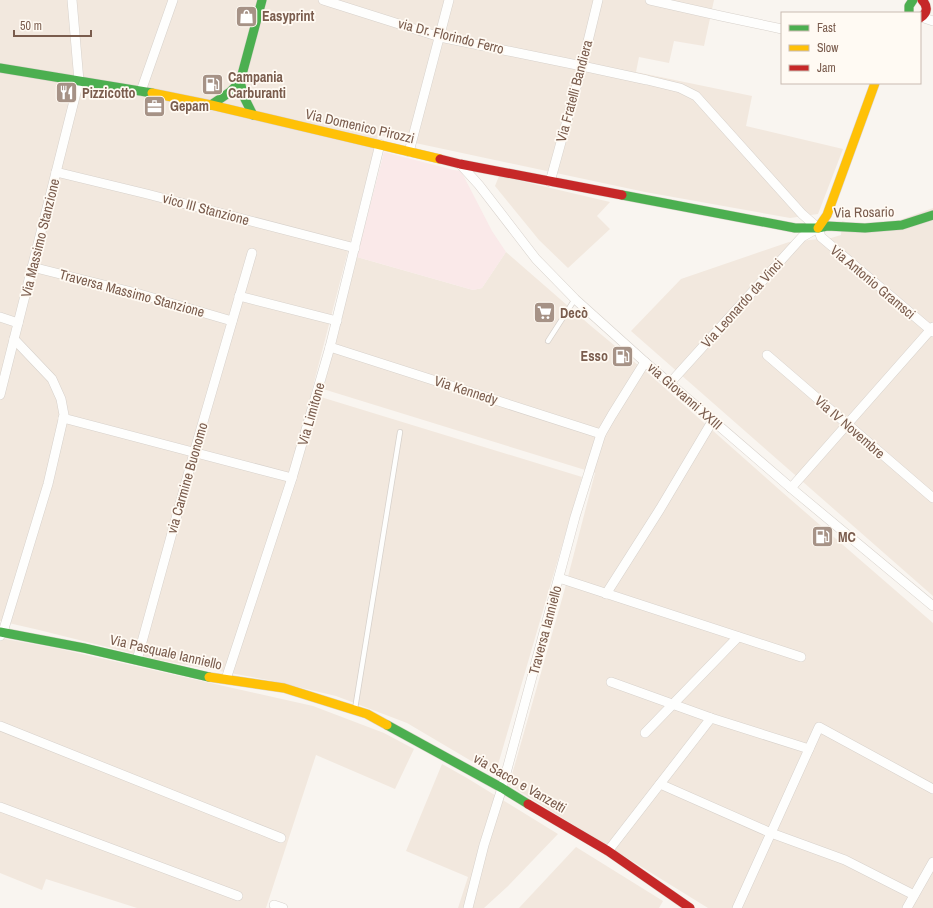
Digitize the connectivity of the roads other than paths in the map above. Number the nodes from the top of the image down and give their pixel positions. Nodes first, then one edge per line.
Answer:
1 (72, 0) edge
2 (173, 0) edge
3 (262, 0) edge
4 (323, 0) edge
5 (449, 0) edge
6 (598, 0) edge
7 (650, 0) edge
8 (922, 0) edge
9 (932, 0) edge
10 (923, 15) edge
11 (933, 21) edge
12 (781, 29) edge
13 (440, 37) junction
14 (582, 66) junction
15 (0, 68) edge
16 (79, 82) junction
17 (240, 82) junction
18 (876, 84) edge
19 (233, 90) junction
20 (141, 91) junction
21 (211, 105) junction
22 (232, 110) junction
23 (253, 115) junction
24 (380, 144) junction
25 (410, 152) junction
26 (460, 164) junction
27 (56, 172) junction
28 (550, 182) junction
29 (933, 215) edge
30 (818, 228) junction
31 (354, 248) junction
32 (252, 253) dead end
33 (32, 267) junction
34 (239, 296) junction
35 (575, 299) junction
36 (0, 317) edge
37 (232, 320) junction
38 (337, 322) junction
39 (18, 323) junction
40 (932, 330) edge
41 (14, 339) junction
42 (548, 341) dead end
43 (330, 347) junction
44 (767, 356) dead end
45 (645, 362) junction
46 (670, 383) junction
47 (0, 395) edge
48 (63, 418) junction
49 (713, 420) junction
50 (847, 424) junction
51 (400, 432) dead end
52 (601, 434) junction
53 (194, 453) junction
54 (292, 478) junction
55 (791, 488) junction
56 (933, 498) edge
57 (559, 578) junction
58 (606, 594) junction
59 (933, 606) edge
60 (1, 633) edge
61 (738, 637) junction
62 (801, 657) dead end
63 (137, 660) junction
64 (226, 679) junction
65 (611, 682) dead end
66 (326, 702) joint
67 (673, 704) junction
68 (355, 711) junction
69 (711, 718) junction
70 (0, 726) edge
71 (645, 733) dead end
72 (809, 748) junction
73 (660, 784) junction
74 (502, 788) junction
75 (933, 789) edge
76 (0, 806) edge
77 (771, 833) junction
78 (281, 838) dead end
79 (608, 851) junction
80 (933, 862) edge
81 (238, 896) dead end
82 (914, 896) junction
83 (274, 905) dead end
84 (283, 908) edge
85 (468, 908) edge
86 (690, 908) edge
87 (737, 908) edge
88 (907, 908) edge

1 - 16 street, Via Massimo Stanzione
2 - 20 street
3 - 17 street
4 - 13 street, via Dr. Florindo Ferro
5 - 13 street
6 - 14 street, Via Fratelli Bandiera
7 - 12 street
8 - 10 street
9 - 10 street
10 - 11 street
13 - 14 street, via Dr. Florindo Ferro
13 - 25 street
14 - 28 street, Via Fratelli Bandiera
14 - 30 street, via Dr. Florindo Ferro
15 - 16 street
16 - 20 street
16 - 27 street, Via Massimo Stanzione
17 - 19 street
17 - 23 street
18 - 30 street
19 - 21 street
19 - 22 street
20 - 21 street
21 - 22 street
22 - 23 street
23 - 24 street, Via Domenico Pirozzi
24 - 25 street, Via Domenico Pirozzi
24 - 31 street, Via Limitone
25 - 26 street, Via Domenico Pirozzi
26 - 28 street, Via Domenico Pirozzi
26 - 35 street, via Giovanni XXIII
27 - 31 street, vico III Stanzione
27 - 33 street, Via Massimo Stanzione
28 - 30 street, Via Rosario
29 - 30 street, Via Rosario
30 - 40 street, Via Antonio Gramsci
30 - 46 street, Via Leonardo da Vinci
31 - 38 street, Via Limitone
32 - 34 street, via Carmine Buonomo
33 - 37 street, Traversa Massimo Stanzione
33 - 39 street, Via Massimo Stanzione
34 - 37 street, via Carmine Buonomo
34 - 38 street
35 - 42 lane
35 - 45 street, via Giovanni XXIII
36 - 39 street
37 - 53 street, via Carmine Buonomo
38 - 43 street, Via Limitone
39 - 41 street, Via Massimo Stanzione
40 - 50 street
41 - 47 street, Via Massimo Stanzione
41 - 48 street
43 - 52 street, Via Kennedy
43 - 54 street, Via Limitone
44 - 50 street, Via IV Novembre
45 - 46 street, via Giovanni XXIII
45 - 52 street, Traversa Ianniello
46 - 49 street, via Giovanni XXIII
48 - 53 street
48 - 60 street
49 - 55 street, via Giovanni XXIII
49 - 58 street
50 - 55 street
50 - 56 street, Via IV Novembre
51 - 68 lane
52 - 57 street, Traversa Ianniello
53 - 54 street
53 - 63 street, via Carmine Buonomo
54 - 64 street, Via Limitone
55 - 59 street, via Giovanni XXIII
57 - 58 street
57 - 74 street, Traversa Ianniello
58 - 61 street
60 - 63 street, Via Pasquale Ianniello
61 - 62 street
61 - 67 street
63 - 64 street, Via Pasquale Ianniello
64 - 66 street, Via Pasquale Ianniello
65 - 67 street
66 - 68 street, via Sacco e Vanzetti
67 - 69 street
67 - 71 street
68 - 74 street, via Sacco e Vanzetti
69 - 72 street
69 - 73 street
70 - 78 street
72 - 75 street
72 - 77 street
73 - 77 street
73 - 79 street
74 - 79 street, via Sacco e Vanzetti
74 - 85 street, Traversa Ianniello
76 - 81 street
77 - 82 street
77 - 87 street
79 - 86 street, via Sacco e Vanzetti
80 - 82 street
82 - 88 street
83 - 84 street

